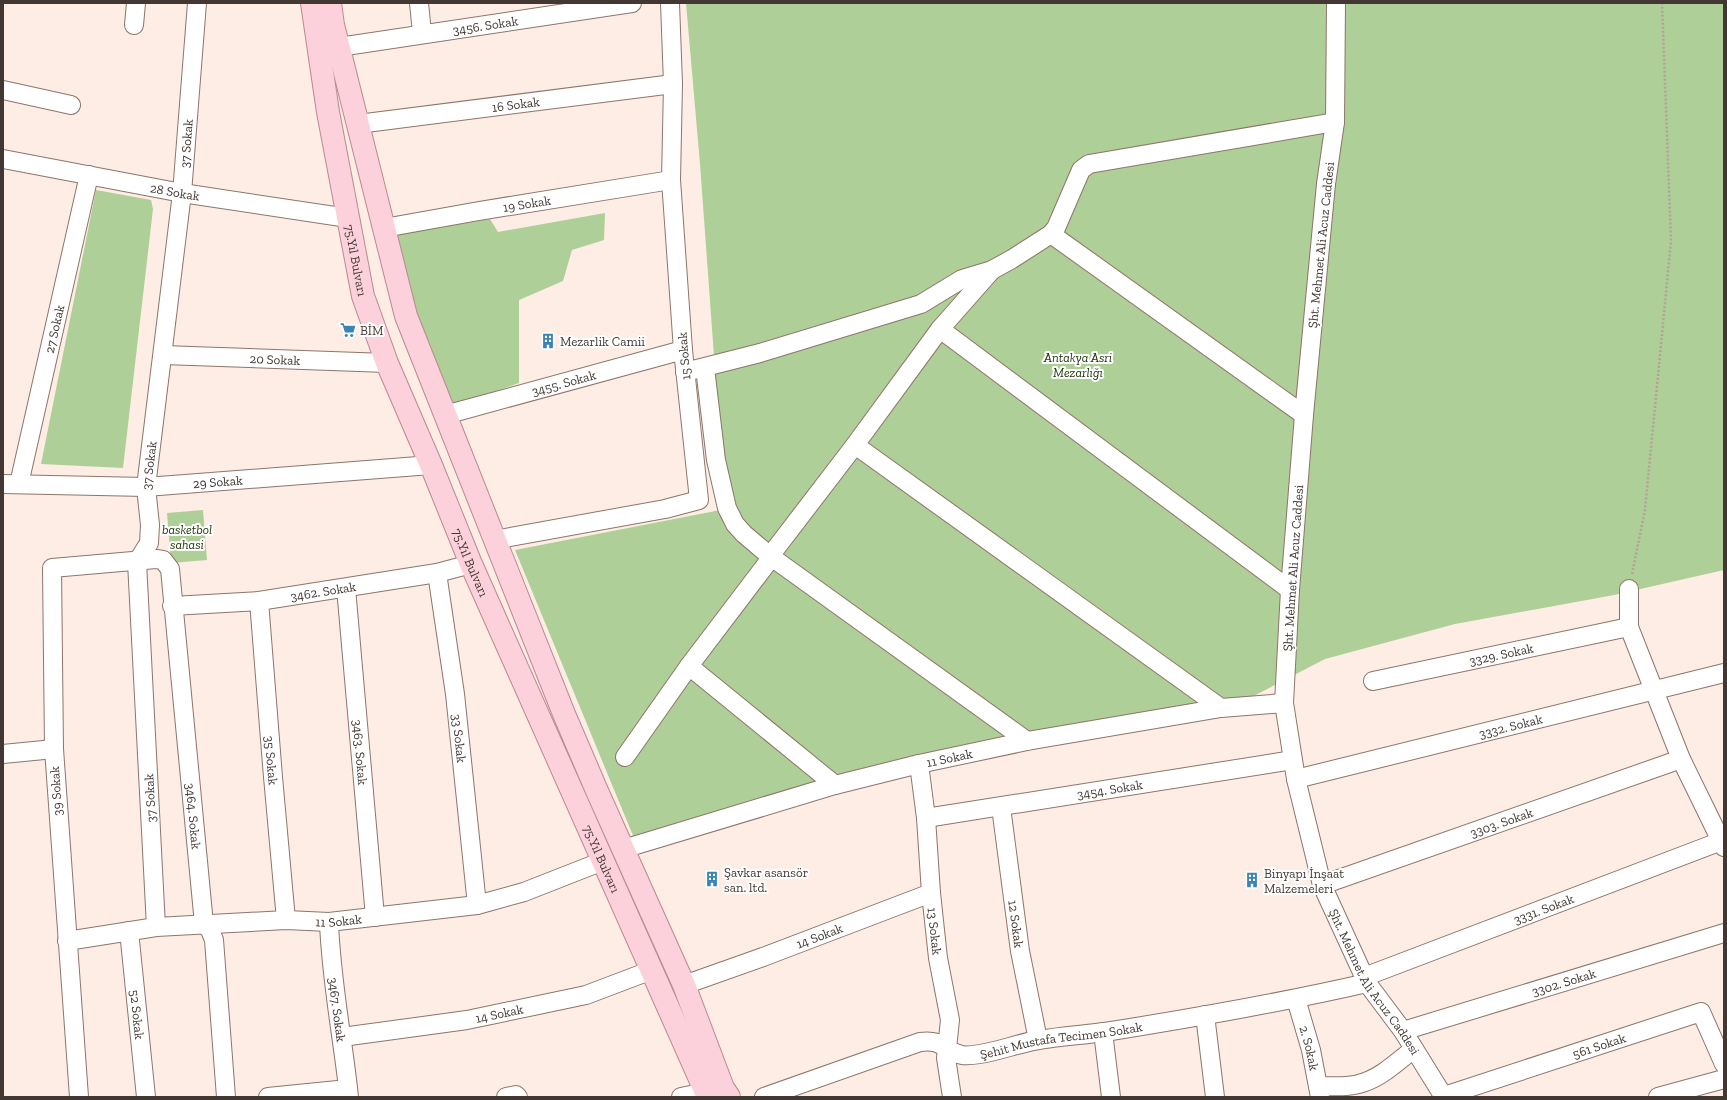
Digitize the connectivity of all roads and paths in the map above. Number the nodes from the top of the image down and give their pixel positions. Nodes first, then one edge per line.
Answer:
1 (136, 3) edge
2 (197, 3) edge
3 (312, 3) edge
4 (330, 3) edge
5 (420, 3) edge
6 (632, 3) edge
7 (670, 3) edge
8 (1336, 3) edge
9 (1662, 3) edge
10 (134, 24) dead end
11 (422, 33) junction
12 (339, 47) junction
13 (673, 84) junction
14 (3, 90) edge
15 (71, 105) dead end
16 (1335, 122) junction
17 (358, 124) junction
18 (3, 159) edge
19 (89, 175) junction
20 (671, 180) junction
21 (182, 193) junction
22 (348, 218) junction
23 (384, 228) junction
24 (1051, 234) junction
25 (992, 270) junction
26 (940, 329) junction
27 (683, 350) junction
28 (163, 355) junction
29 (387, 363) junction
30 (705, 368) junction
31 (685, 372) junction
32 (445, 415) junction
33 (1304, 415) junction
34 (855, 445) junction
35 (431, 465) junction
36 (11, 484) edge
37 (146, 487) junction
38 (494, 540) junction
39 (770, 556) junction
40 (137, 562) junction
41 (471, 564) junction
42 (437, 573) junction
43 (346, 588) junction
44 (1629, 589) joint
45 (1290, 590) junction
46 (259, 601) junction
47 (172, 606) junction
48 (1629, 627) junction
49 (688, 666) junction
50 (1724, 674) edge
51 (1373, 681) dead end
52 (1654, 690) junction
53 (1284, 703) junction
54 (1222, 708) junction
55 (1027, 741) junction
56 (54, 749) junction
57 (3, 754) edge
58 (625, 757) dead end
59 (1681, 759) junction
60 (1294, 760) junction
61 (919, 764) junction
62 (1296, 779) junction
63 (835, 785) junction
64 (1001, 806) junction
65 (926, 818) junction
66 (1723, 843) edge
67 (623, 849) junction
68 (603, 861) junction
69 (1322, 885) junction
70 (931, 893) junction
71 (477, 905) junction
72 (374, 917) junction
73 (286, 920) junction
74 (329, 922) junction
75 (204, 924) junction
76 (156, 927) junction
77 (129, 931) junction
78 (1724, 933) edge
79 (67, 941) junction
80 (652, 970) junction
81 (1365, 980) junction
82 (684, 985) junction
83 (1296, 1000) junction
84 (1205, 1015) junction
85 (1403, 1031) junction
86 (1102, 1032) junction
87 (342, 1036) junction
88 (1038, 1040) junction
89 (947, 1049) junction
90 (1414, 1049) junction
91 (1724, 1064) edge
92 (1724, 1079) edge
93 (1319, 1092) edge
94 (349, 1093) edge
95 (706, 1094) edge
96 (79, 1097) edge
97 (146, 1097) edge
98 (226, 1097) edge
99 (268, 1097) edge
100 (506, 1097) edge
101 (518, 1097) edge
102 (682, 1097) edge
103 (729, 1097) edge
104 (764, 1097) edge
105 (952, 1097) edge
106 (1112, 1097) edge
107 (1215, 1097) edge
108 (1444, 1097) edge
109 (1658, 1097) edge

1 - 10 street
2 - 21 street, 37 Sokak
3 - 22 main road, 75.Yıl Bulvarı
4 - 12 main road, 75.Yıl Bulvarı
5 - 11 street
6 - 11 street, 3456. Sokak
7 - 13 street, 15 Sokak
8 - 16 street, Şht. Mehmet Ali Acuz Caddesi
9 - 44 path
11 - 12 street, 3456. Sokak
12 - 17 main road, 75.Yıl Bulvarı
13 - 17 street, 16 Sokak
13 - 20 street, 15 Sokak
14 - 15 street
16 - 24 street
16 - 33 street, Şht. Mehmet Ali Acuz Caddesi
17 - 23 main road, 75.Yıl Bulvarı
18 - 19 street, 28 Sokak
19 - 21 street, 28 Sokak
19 - 36 street, 27 Sokak
20 - 23 street, 19 Sokak
20 - 27 street, 15 Sokak
21 - 22 street, 28 Sokak
21 - 28 street, 37 Sokak
22 - 29 main road, 75.Yıl Bulvarı
23 - 32 main road, 75.Yıl Bulvarı
24 - 25 street
24 - 33 street
25 - 26 street
25 - 30 street
26 - 34 street
26 - 45 street
27 - 31 street, 15 Sokak
27 - 32 street, 3455. Sokak
28 - 29 street, 20 Sokak
28 - 37 street, 37 Sokak
29 - 35 main road, 75.Yıl Bulvarı
30 - 31 street
30 - 39 street
31 - 38 street, 15 Sokak
32 - 38 main road, 75.Yıl Bulvarı
33 - 45 street, Şht. Mehmet Ali Acuz Caddesi
34 - 39 street
34 - 54 street
35 - 37 street, 29 Sokak
35 - 41 main road, 75.Yıl Bulvarı
36 - 37 street, 29 Sokak
37 - 40 street, 37 Sokak
38 - 67 main road, 75.Yıl Bulvarı
39 - 49 street
39 - 55 street
40 - 47 street, 3464. Sokak
40 - 56 street, 39 Sokak
40 - 76 street, 37 Sokak
41 - 42 street, 3462. Sokak
41 - 68 main road, 75.Yıl Bulvarı
42 - 43 street, 3462. Sokak
42 - 71 street, 33 Sokak
43 - 46 street, 3462. Sokak
43 - 72 street, 3463. Sokak
44 - 48 street
45 - 53 street, Şht. Mehmet Ali Acuz Caddesi
46 - 47 street, 3462. Sokak
46 - 73 street, 35 Sokak
47 - 75 street, 3464. Sokak
48 - 51 street, 3329. Sokak
48 - 52 street
49 - 58 street
49 - 63 street
50 - 52 street, 3332. Sokak
52 - 59 street
52 - 62 street, 3332. Sokak
53 - 54 street, 11 Sokak
53 - 60 street, Şht. Mehmet Ali Acuz Caddesi
54 - 55 street, 11 Sokak
55 - 61 street, 11 Sokak
56 - 57 street
56 - 79 street, 39 Sokak
59 - 66 street
59 - 69 street, 3303. Sokak
60 - 62 street, Şht. Mehmet Ali Acuz Caddesi
60 - 64 street, 3454. Sokak
61 - 63 street, 11 Sokak
61 - 65 street, 13 Sokak
62 - 69 street, Şht. Mehmet Ali Acuz Caddesi
63 - 67 street, 11 Sokak
64 - 65 street, 3454. Sokak
64 - 88 street, 12 Sokak
65 - 70 street, 13 Sokak
66 - 81 street, 3331. Sokak
67 - 82 main road, 75.Yıl Bulvarı
68 - 71 street, 11 Sokak
68 - 80 main road, 75.Yıl Bulvarı
69 - 81 street, Şht. Mehmet Ali Acuz Caddesi
70 - 82 street, 14 Sokak
70 - 89 street, 13 Sokak
71 - 72 street, 11 Sokak
72 - 74 street, 11 Sokak
73 - 74 street, 11 Sokak
73 - 75 street, 11 Sokak
74 - 87 street, 3467. Sokak
75 - 76 street, 11 Sokak
75 - 98 street, 3464. Sokak
76 - 77 street, 11 Sokak
77 - 79 street, 11 Sokak
77 - 97 street, 52 Sokak
78 - 85 street, 3302. Sokak
79 - 96 street, 39 Sokak
80 - 87 street, 14 Sokak
80 - 95 main road, 75.Yıl Bulvarı
81 - 83 street, Şehit Mustafa Tecimen Sokak
81 - 85 street, Şht. Mehmet Ali Acuz Caddesi
82 - 103 main road, 75.Yıl Bulvarı
83 - 84 street, Şehit Mustafa Tecimen Sokak
83 - 93 street, 2. Sokak
84 - 86 street, Şehit Mustafa Tecimen Sokak
84 - 107 street
85 - 90 street, Şht. Mehmet Ali Acuz Caddesi
86 - 88 street, Şehit Mustafa Tecimen Sokak
86 - 106 street
87 - 94 street, 3467. Sokak
88 - 89 street, Şehit Mustafa Tecimen Sokak
89 - 104 street, Şehit Mustafa Tecimen Sokak
89 - 105 street, 13 Sokak
90 - 93 street
90 - 108 street, Şht. Mehmet Ali Acuz Caddesi
91 - 108 street, 561 Sokak
92 - 109 street
94 - 99 street
95 - 102 street
100 - 101 street

